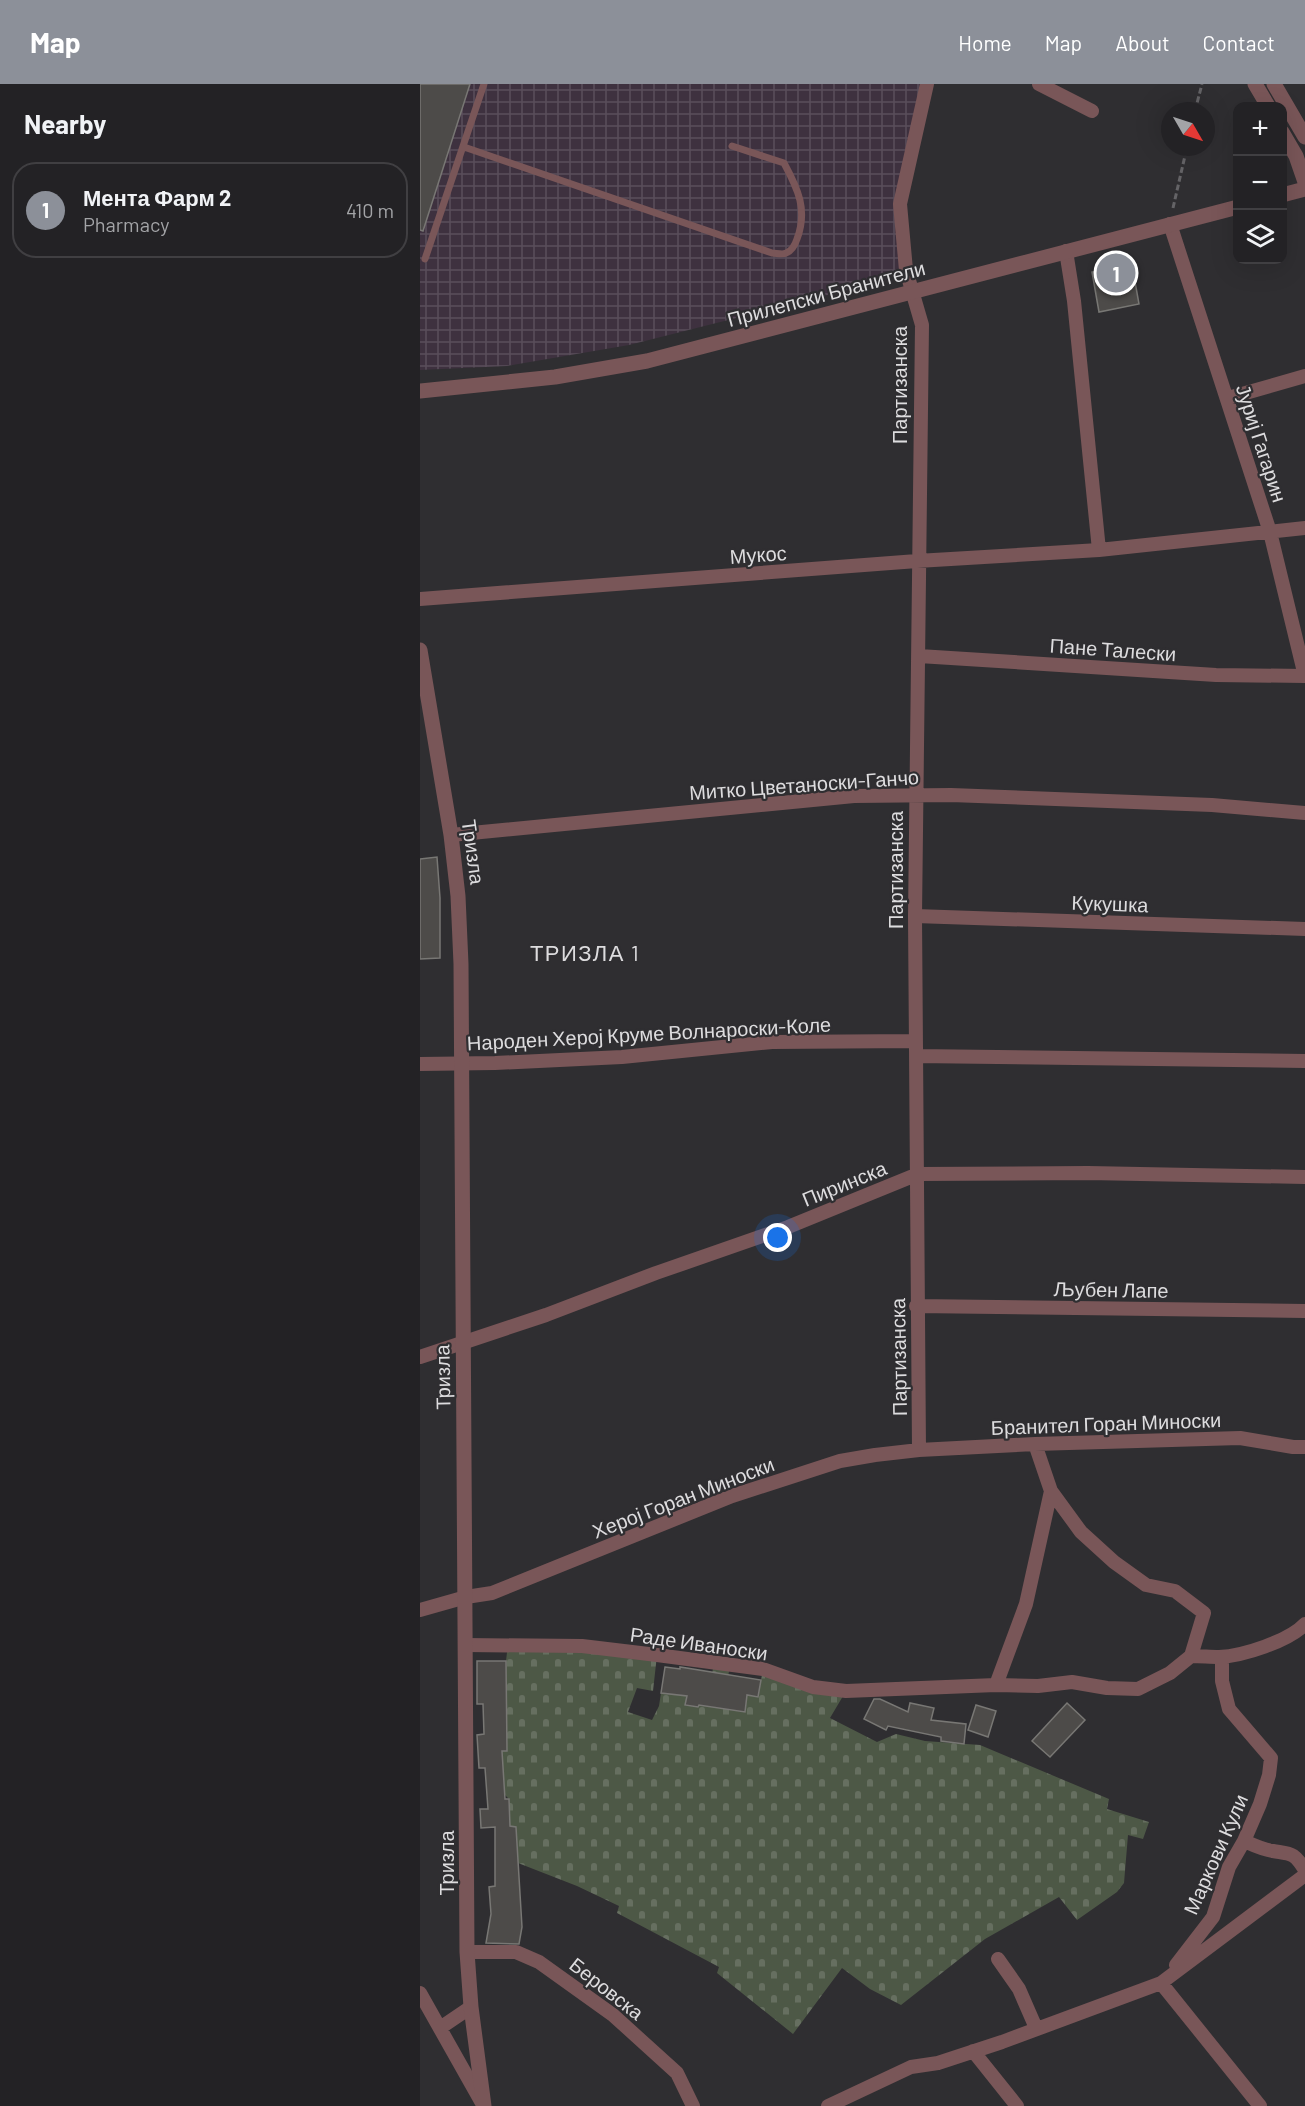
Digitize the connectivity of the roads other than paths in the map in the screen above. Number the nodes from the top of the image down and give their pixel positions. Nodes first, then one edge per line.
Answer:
1 (484, 84) edge
2 (927, 84) edge
3 (1039, 84) edge
4 (1255, 84) edge
5 (1274, 84) edge
6 (1266, 102) edge
7 (1092, 111) dead end
8 (1305, 137) edge
9 (1287, 141) edge
10 (732, 146) dead end
11 (464, 147) junction
12 (1305, 182) edge
13 (1305, 189) edge
14 (1287, 194) edge
15 (1233, 208) edge
16 (1170, 224) junction
17 (1066, 251) junction
18 (425, 259) dead end
19 (911, 292) junction
20 (1305, 376) edge
21 (420, 391) edge
22 (1228, 398) junction
23 (1305, 528) edge
24 (1270, 532) junction
25 (1099, 550) junction
26 (917, 561) junction
27 (420, 599) edge
28 (420, 650) edge
29 (919, 656) junction
30 (1305, 676) edge
31 (425, 716) edge
32 (915, 795) junction
33 (1305, 813) edge
34 (451, 835) junction
35 (915, 916) junction
36 (1305, 929) edge
37 (916, 1048) junction
38 (1305, 1061) edge
39 (420, 1064) edge
40 (462, 1064) junction
41 (918, 1174) junction
42 (1305, 1177) edge
43 (916, 1306) junction
44 (1305, 1311) edge
45 (463, 1344) junction
46 (420, 1357) edge
47 (1035, 1444) junction
48 (1301, 1449) edge
49 (919, 1450) junction
50 (1051, 1491) junction
51 (466, 1597) junction
52 (420, 1610) edge
53 (1305, 1624) edge
54 (465, 1644) junction
55 (1191, 1656) junction
56 (1222, 1657) junction
57 (996, 1685) junction
58 (1244, 1841) junction
59 (1305, 1870) edge
60 (1305, 1875) edge
61 (467, 1952) junction
62 (998, 1959) dead end
63 (1161, 1983) junction
64 (420, 1993) edge
65 (471, 2007) junction
66 (440, 2028) junction
67 (1036, 2028) junction
68 (973, 2051) junction
69 (484, 2106) edge
70 (693, 2106) edge
71 (828, 2106) edge
72 (1017, 2106) edge
73 (1260, 2106) edge

1 - 11 lane
2 - 19 street, Партизанска
3 - 7 street
4 - 6 street
5 - 8 street
9 - 12 street
10 - 11 lane
11 - 18 lane
13 - 14 street
15 - 16 street, Прилепски Бранители
16 - 17 street, Прилепски Бранители
16 - 22 street, Јуриј Гагарин
17 - 19 street, Прилепски Бранители
17 - 25 street
19 - 21 street, Прилепски Бранители
19 - 26 street, Партизанска
20 - 22 street
22 - 24 street, Јуриј Гагарин
23 - 24 street, Мукос
24 - 25 street, Мукос
24 - 30 street, Јуриј Гагарин
25 - 26 street, Мукос
26 - 27 street, Мукос
26 - 29 street, Партизанска
28 - 31 street, Тризла
29 - 30 street, Пане Талески
29 - 32 street, Партизанска
31 - 34 street, Тризла
32 - 33 street, Митко Цветаноски-Ганчо
32 - 34 street, Митко Цветаноски-Ганчо
32 - 35 street, Партизанска
34 - 40 street, Тризла
35 - 36 street, Кукушка
35 - 37 street, Партизанска
37 - 38 street, Народен Херој Круме Волнароски-Коле
37 - 40 street, Народен Херој Круме Волнароски-Коле
37 - 41 street, Партизанска
39 - 40 street, Народен Херој Круме Волнароски-Коле
40 - 45 street, Тризла
41 - 42 street, Пиринска
41 - 43 street, Партизанска
41 - 45 street, Пиринска
43 - 44 street, Љубен Лапе
43 - 49 street, Партизанска
45 - 46 street, Пиринска
45 - 51 street, Тризла
47 - 48 street, Бранител Горан Миноски
47 - 49 street, Бранител Горан Миноски
47 - 50 street
49 - 51 street, Херој Горан Миноски
50 - 55 street
50 - 57 street
51 - 52 street, Херој Горан Миноски
51 - 54 street, Тризла
53 - 56 street
54 - 57 street, Раде Иваноски
54 - 61 street, Тризла
55 - 56 street
55 - 57 street, Раде Иваноски
56 - 58 street, Маркови Кули
58 - 59 street
58 - 63 street, Маркови Кули
60 - 63 street
61 - 65 street, Тризла
61 - 70 street, Беровска
62 - 67 street
63 - 67 street
63 - 73 street
64 - 66 street
65 - 66 street
65 - 69 street, Тризла
66 - 69 street
67 - 68 street
68 - 71 street
68 - 72 street

